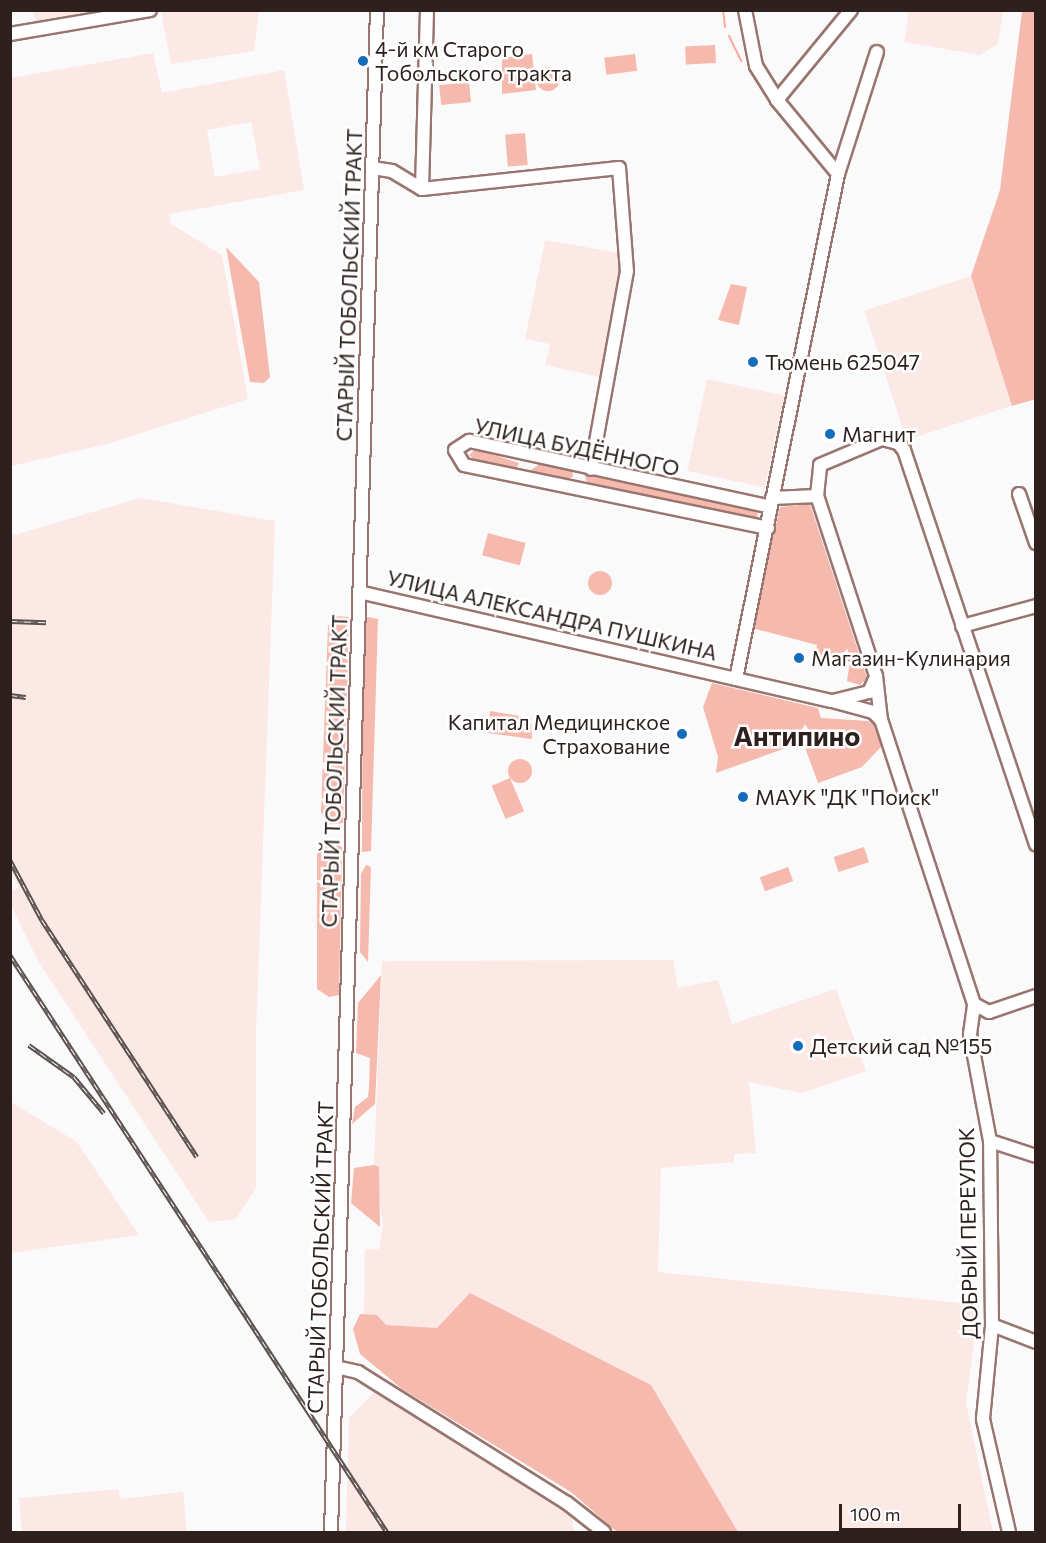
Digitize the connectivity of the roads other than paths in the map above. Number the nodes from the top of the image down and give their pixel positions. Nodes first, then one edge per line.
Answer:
1 (150, 10) edge
2 (377, 10) edge
3 (427, 10) edge
4 (745, 10) edge
5 (836, 10) edge
6 (850, 12) edge
7 (10, 34) edge
8 (877, 52) dead end
9 (777, 100) junction
10 (373, 168) junction
11 (838, 174) junction
12 (422, 189) junction
13 (591, 469) junction
14 (1019, 494) dead end
15 (817, 496) junction
16 (772, 503) junction
17 (768, 528) junction
18 (1035, 543) edge
19 (359, 592) junction
20 (1035, 606) edge
21 (962, 626) junction
22 (876, 676) junction
23 (736, 679) junction
24 (832, 701) junction
25 (881, 720) junction
26 (1035, 845) edge
27 (1035, 996) edge
28 (974, 1004) junction
29 (990, 1142) junction
30 (1035, 1156) edge
31 (992, 1325) junction
32 (1035, 1342) edge
33 (336, 1367) junction
34 (331, 1533) edge
35 (604, 1533) edge
36 (1009, 1533) edge

1 - 7 street
2 - 10 street, СТАРЫЙ ТОБОЛЬСКИЙ ТРАКТ
3 - 12 street
4 - 9 street
5 - 6 street
6 - 9 street
8 - 11 street, УЛИЦА АЛЕКСАНДРА ПУШКИНА
9 - 11 street
10 - 12 street
10 - 19 street, СТАРЫЙ ТОБОЛЬСКИЙ ТРАКТ
11 - 16 street, УЛИЦА АЛЕКСАНДРА ПУШКИНА
12 - 13 street
13 - 16 street, УЛИЦА БУДЁННОГО
13 - 17 street, УЛИЦА БУДЁННОГО
14 - 18 street
15 - 16 street, УЛИЦА БУДЁННОГО
15 - 21 street
15 - 22 street
16 - 17 street, УЛИЦА АЛЕКСАНДРА ПУШКИНА
17 - 23 street, УЛИЦА АЛЕКСАНДРА ПУШКИНА
19 - 23 street, УЛИЦА АЛЕКСАНДРА ПУШКИНА
19 - 33 street, СТАРЫЙ ТОБОЛЬСКИЙ ТРАКТ
20 - 21 street
21 - 26 street
22 - 24 street
22 - 25 street
23 - 24 street, УЛИЦА АЛЕКСАНДРА ПУШКИНА
24 - 25 street, УЛИЦА АЛЕКСАНДРА ПУШКИНА
25 - 28 street
27 - 28 street
28 - 29 street, ДОБРЫЙ ПЕРЕУЛОК
29 - 30 street
29 - 31 street, ДОБРЫЙ ПЕРЕУЛОК
31 - 32 street
31 - 36 street, ДОБРЫЙ ПЕРЕУЛОК
33 - 34 street, СТАРЫЙ ТОБОЛЬСКИЙ ТРАКТ
33 - 35 street

